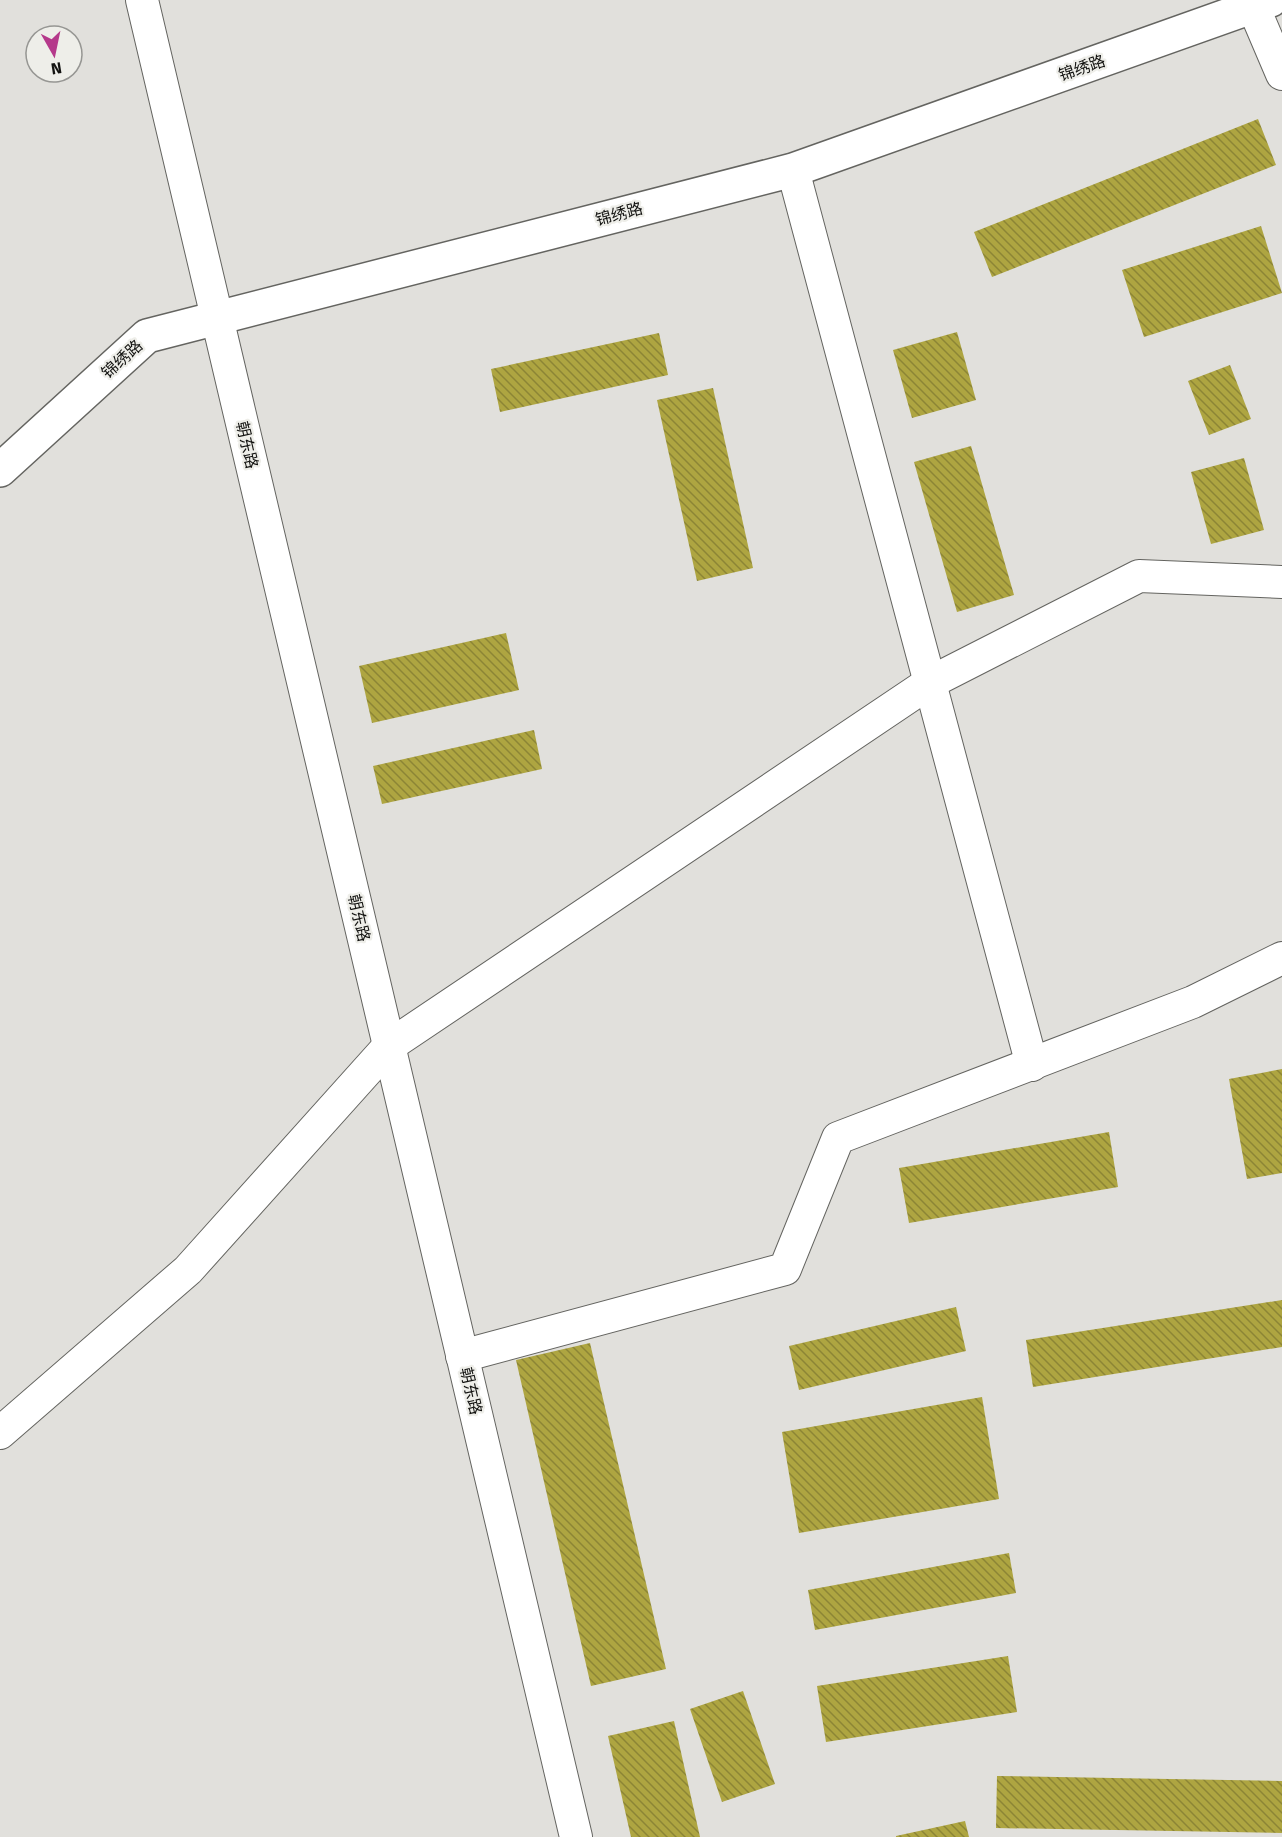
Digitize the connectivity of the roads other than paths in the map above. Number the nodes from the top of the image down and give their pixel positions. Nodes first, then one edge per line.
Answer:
1 (142, 0) edge
2 (1262, 3) edge
3 (1282, 74) edge
4 (793, 170) junction
5 (217, 318) junction
6 (0, 470) edge
7 (1282, 582) edge
8 (929, 683) junction
9 (1282, 958) edge
10 (389, 1046) junction
11 (1032, 1065) junction
12 (462, 1356) junction
13 (0, 1433) edge
14 (576, 1837) edge

1 - 5 street, 朝东路
2 - 3 street
2 - 4 main road, 锦绣路
4 - 5 main road, 锦绣路
4 - 8 street
5 - 6 main road, 锦绣路
5 - 10 street, 朝东路
7 - 8 street
8 - 10 street
8 - 11 street
9 - 11 street
10 - 12 street, 朝东路
10 - 13 street
11 - 12 street
12 - 14 street, 朝东路

